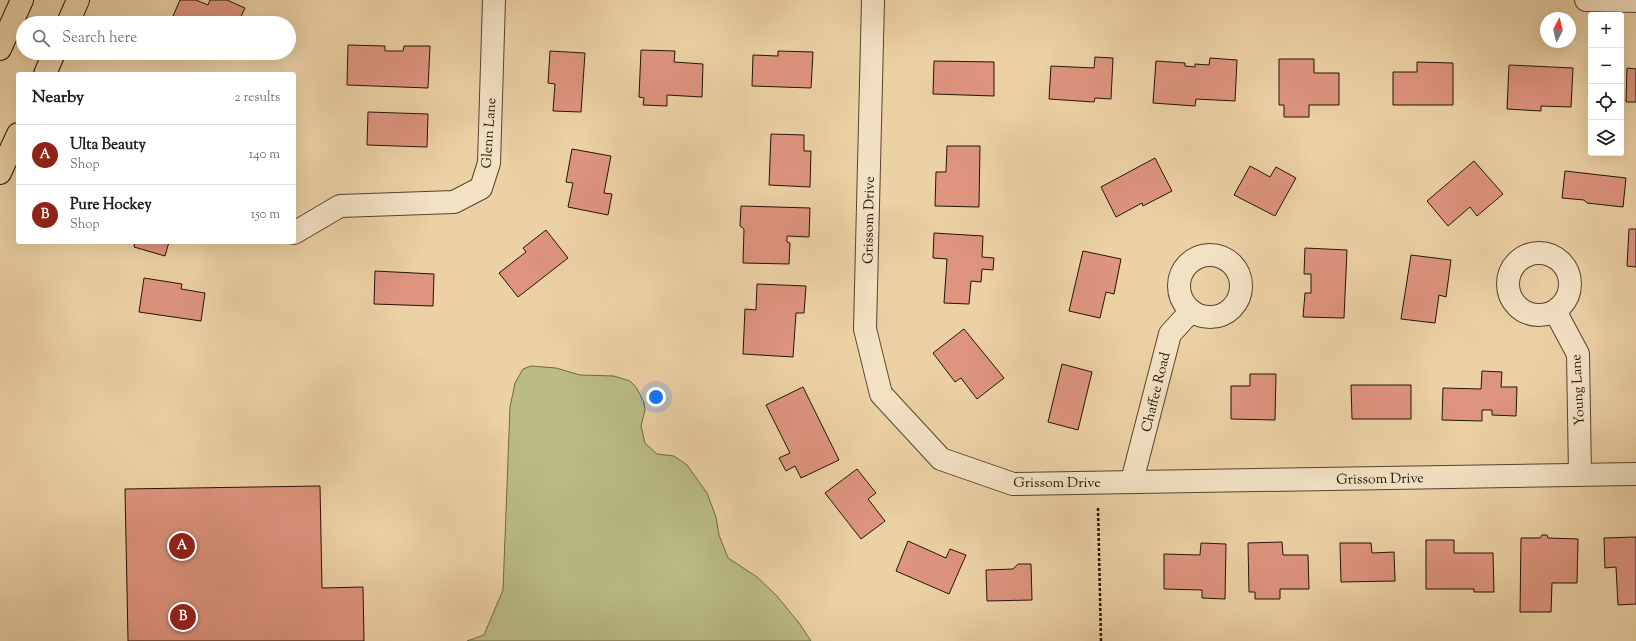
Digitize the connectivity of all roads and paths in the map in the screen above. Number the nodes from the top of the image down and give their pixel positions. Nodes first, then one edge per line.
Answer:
1 (22, 0) edge
2 (78, 0) edge
3 (494, 0) edge
4 (873, 0) edge
5 (1586, 0) edge
6 (1636, 1) edge
7 (71, 16) edge
8 (0, 49) edge
9 (51, 60) edge
10 (46, 72) edge
11 (16, 138) edge
12 (0, 174) edge
13 (296, 232) edge
14 (1191, 311) dead end
15 (1554, 311) dead end
16 (1636, 474) edge
17 (1580, 475) junction
18 (1132, 481) junction
19 (1098, 508) dead end
20 (1101, 641) edge

1 - 8 main road
2 - 7 main road
3 - 13 street, Glenn Lane
4 - 18 street, Grissom Drive
5 - 6 street
9 - 10 main road
11 - 12 main road
14 - 18 street, Chaffee Road
15 - 17 street, Young Lane
16 - 17 street, Grissom Drive
17 - 18 street, Grissom Drive
19 - 20 path

